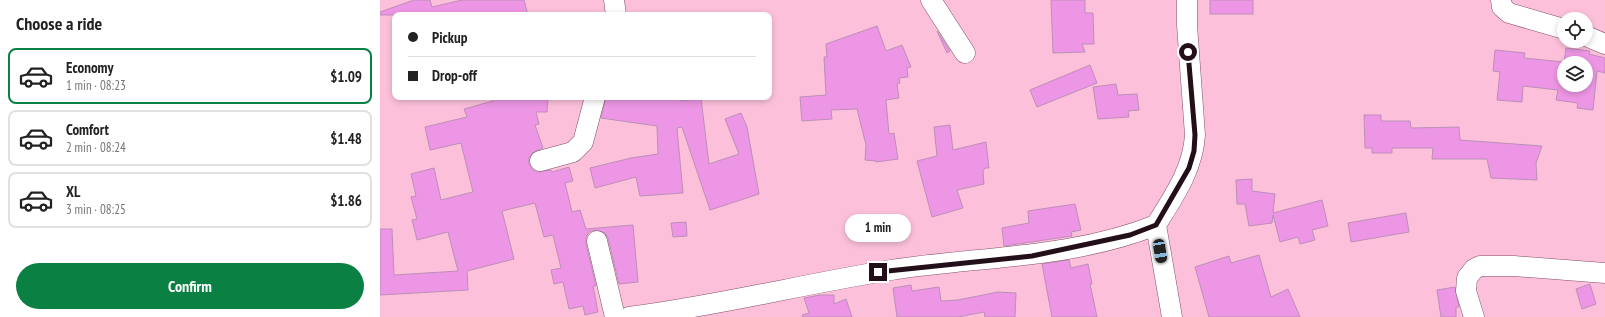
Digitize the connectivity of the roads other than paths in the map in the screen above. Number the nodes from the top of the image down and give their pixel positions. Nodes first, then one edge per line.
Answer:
1 (614, 0) edge
2 (931, 0) edge
3 (1187, 0) edge
4 (1501, 0) edge
5 (616, 12) edge
6 (1557, 27) edge
7 (1593, 39) edge
8 (1605, 44) edge
9 (965, 53) dead end
10 (594, 100) edge
11 (540, 161) dead end
12 (1156, 225) junction
13 (597, 241) dead end
14 (1605, 273) edge
15 (649, 316) edge
16 (615, 317) edge
17 (629, 317) edge
18 (1172, 317) edge
19 (1474, 317) edge

1 - 5 street
2 - 9 street
3 - 12 street
4 - 6 street
7 - 8 street
10 - 11 street
12 - 15 street
12 - 18 street
13 - 16 street
14 - 19 street
15 - 17 street

